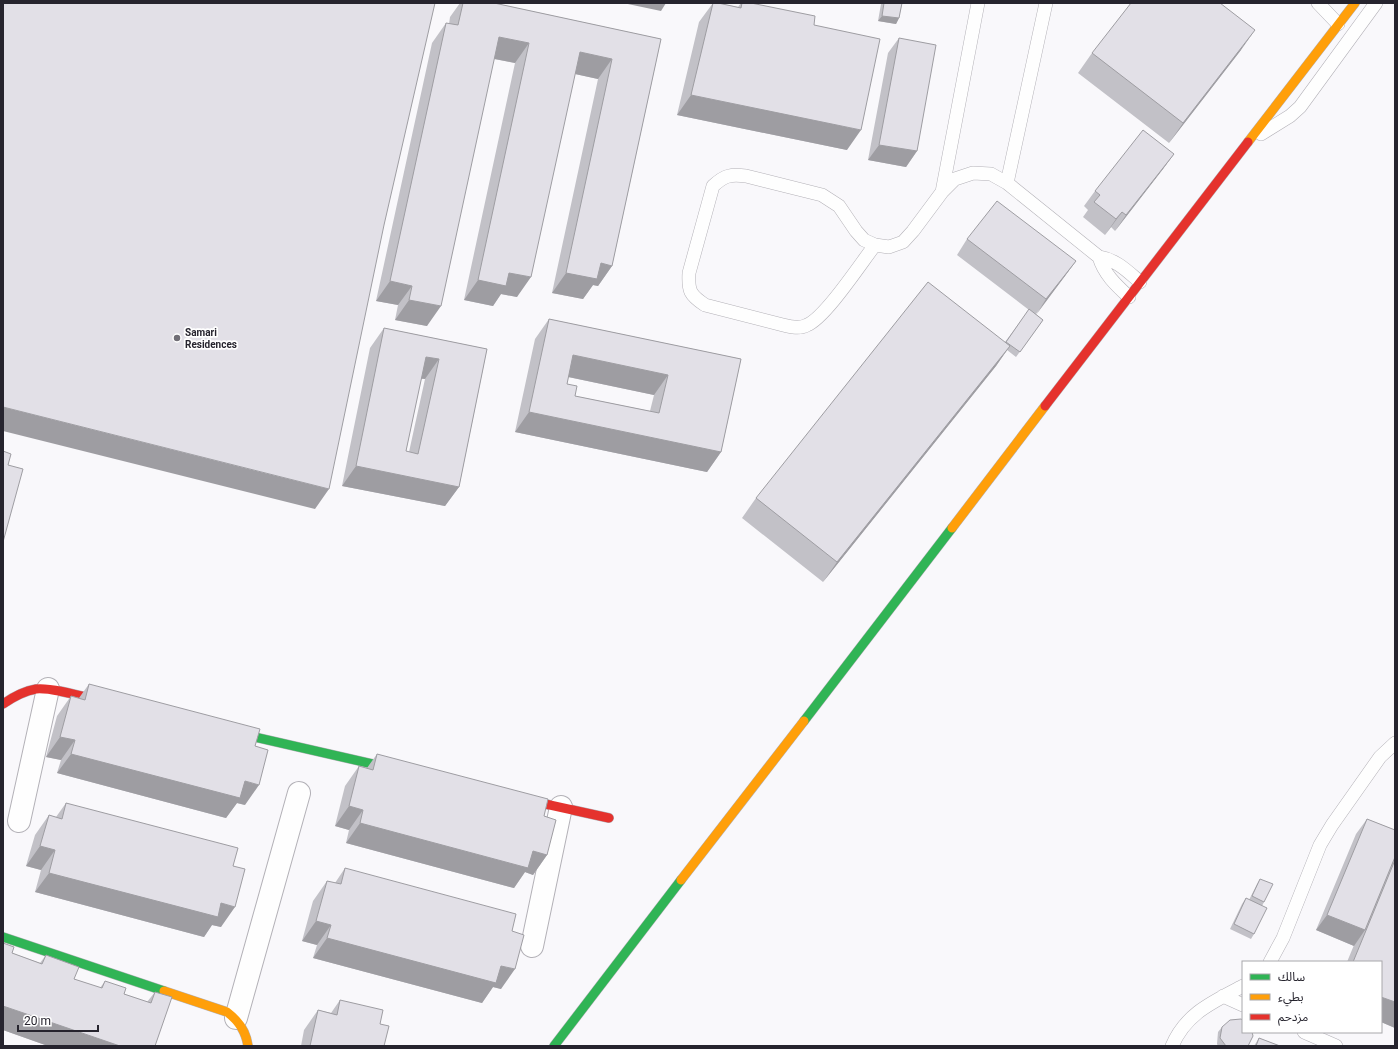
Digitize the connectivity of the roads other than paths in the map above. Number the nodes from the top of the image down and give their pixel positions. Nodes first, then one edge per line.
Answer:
1 (978, 3) edge
2 (1046, 3) edge
3 (1318, 3) edge
4 (1376, 3) edge
5 (1349, 5) edge
6 (1338, 24) junction
7 (1249, 141) junction
8 (1007, 183) junction
9 (942, 192) junction
10 (875, 245) junction
11 (1099, 257) junction
12 (1140, 282) junction
13 (1129, 297) junction
14 (48, 689) junction
15 (3, 704) edge
16 (120, 706) edge
17 (221, 729) edge
18 (1395, 743) edge
19 (406, 772) edge
20 (299, 793) dead end
21 (507, 795) edge
22 (561, 807) junction
23 (609, 818) dead end
24 (19, 821) dead end
25 (3, 937) edge
26 (532, 946) dead end
27 (1271, 961) edge
28 (1242, 986) edge
29 (1223, 996) junction
30 (1242, 1005) edge
31 (236, 1018) junction
32 (1306, 1033) edge
33 (248, 1046) edge
34 (554, 1046) edge
35 (1172, 1046) edge
36 (1336, 1046) edge

1 - 9 lane
2 - 8 lane
3 - 6 lane
4 - 7 lane
5 - 6 street
6 - 7 street
7 - 12 street
8 - 9 lane
8 - 11 lane
9 - 10 lane
10 - 10 lane
11 - 12 lane
11 - 13 lane
12 - 13 street
13 - 34 street
14 - 15 street
14 - 16 street
14 - 24 street
17 - 19 street
18 - 27 lane
20 - 31 street
21 - 22 street
22 - 23 street
22 - 26 street
25 - 31 street
28 - 29 lane
29 - 30 lane
29 - 35 lane
31 - 33 street
32 - 36 lane

